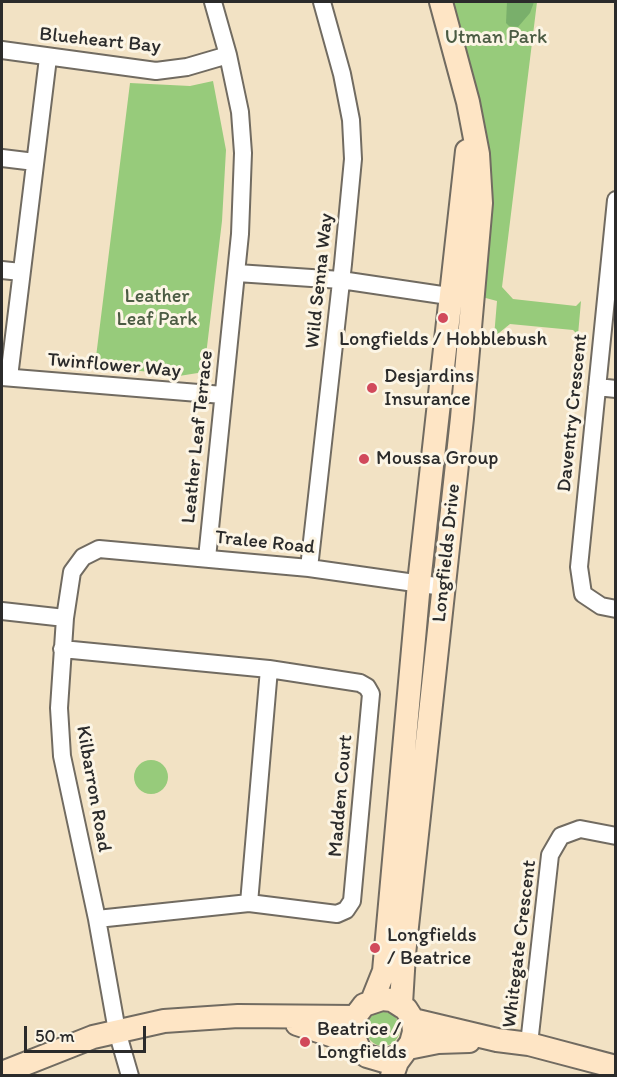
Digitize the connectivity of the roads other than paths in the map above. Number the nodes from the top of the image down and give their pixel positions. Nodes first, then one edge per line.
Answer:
1 (213, 2) edge
2 (322, 2) edge
3 (441, 2) edge
4 (2, 51) edge
5 (228, 55) junction
6 (48, 58) junction
7 (2, 158) edge
8 (35, 162) junction
9 (615, 200) edge
10 (2, 270) edge
11 (21, 272) junction
12 (237, 273) junction
13 (341, 280) junction
14 (462, 298) junction
15 (5, 377) edge
16 (597, 387) junction
17 (615, 389) edge
18 (223, 395) junction
19 (82, 557) joint
20 (207, 558) junction
21 (309, 568) junction
22 (419, 584) junction
23 (443, 587) junction
24 (615, 609) edge
25 (2, 611) edge
26 (65, 618) junction
27 (62, 649) junction
28 (269, 669) junction
29 (615, 836) edge
30 (249, 903) junction
31 (97, 919) junction
32 (372, 1001) junction
33 (407, 1012) junction
34 (278, 1017) junction
35 (355, 1017) junction
36 (117, 1031) junction
37 (497, 1040) junction
38 (529, 1044) junction
39 (405, 1051) junction
40 (365, 1058) edge
41 (615, 1067) edge
42 (2, 1073) edge
43 (130, 1076) edge
44 (392, 1076) edge

1 - 5 street, Leather Leaf Terrace
2 - 13 street, Wild Senna Way
3 - 14 street, Longfields Drive
4 - 6 street, Blueheart Bay
5 - 6 street, Blueheart Bay
5 - 12 street, Leather Leaf Terrace
6 - 8 street
7 - 8 street
8 - 11 street
9 - 16 street, Daventry Crescent
10 - 11 street
11 - 15 street
12 - 13 street
12 - 18 street, Leather Leaf Terrace
13 - 14 street
13 - 21 street, Wild Senna Way
14 - 22 street, Longfields Drive
14 - 23 street, Longfields Drive
15 - 18 street, Twinflower Way
16 - 17 street
16 - 24 street, Daventry Crescent
18 - 20 street, Leather Leaf Terrace
19 - 20 street, Tralee Road
19 - 26 street, Kilbarron Road
20 - 21 street, Tralee Road
21 - 22 street, Tralee Road
22 - 23 street, Tralee Road
22 - 32 street, Longfields Drive
23 - 33 street, Longfields Drive
25 - 26 street
26 - 27 street, Kilbarron Road
27 - 28 street, Madden Court
27 - 31 street, Kilbarron Road
28 - 30 street
28 - 30 street, Madden Court
29 - 38 street, Whitegate Crescent
30 - 31 street, Madden Court
31 - 36 street, Kilbarron Road
32 - 33 street
32 - 35 street
33 - 37 street
33 - 39 street
34 - 35 street
34 - 36 street
34 - 40 street
35 - 40 street
36 - 42 street
36 - 43 street, Kilbarron Road
37 - 38 street
37 - 39 street
38 - 41 street
39 - 40 street
39 - 44 street

